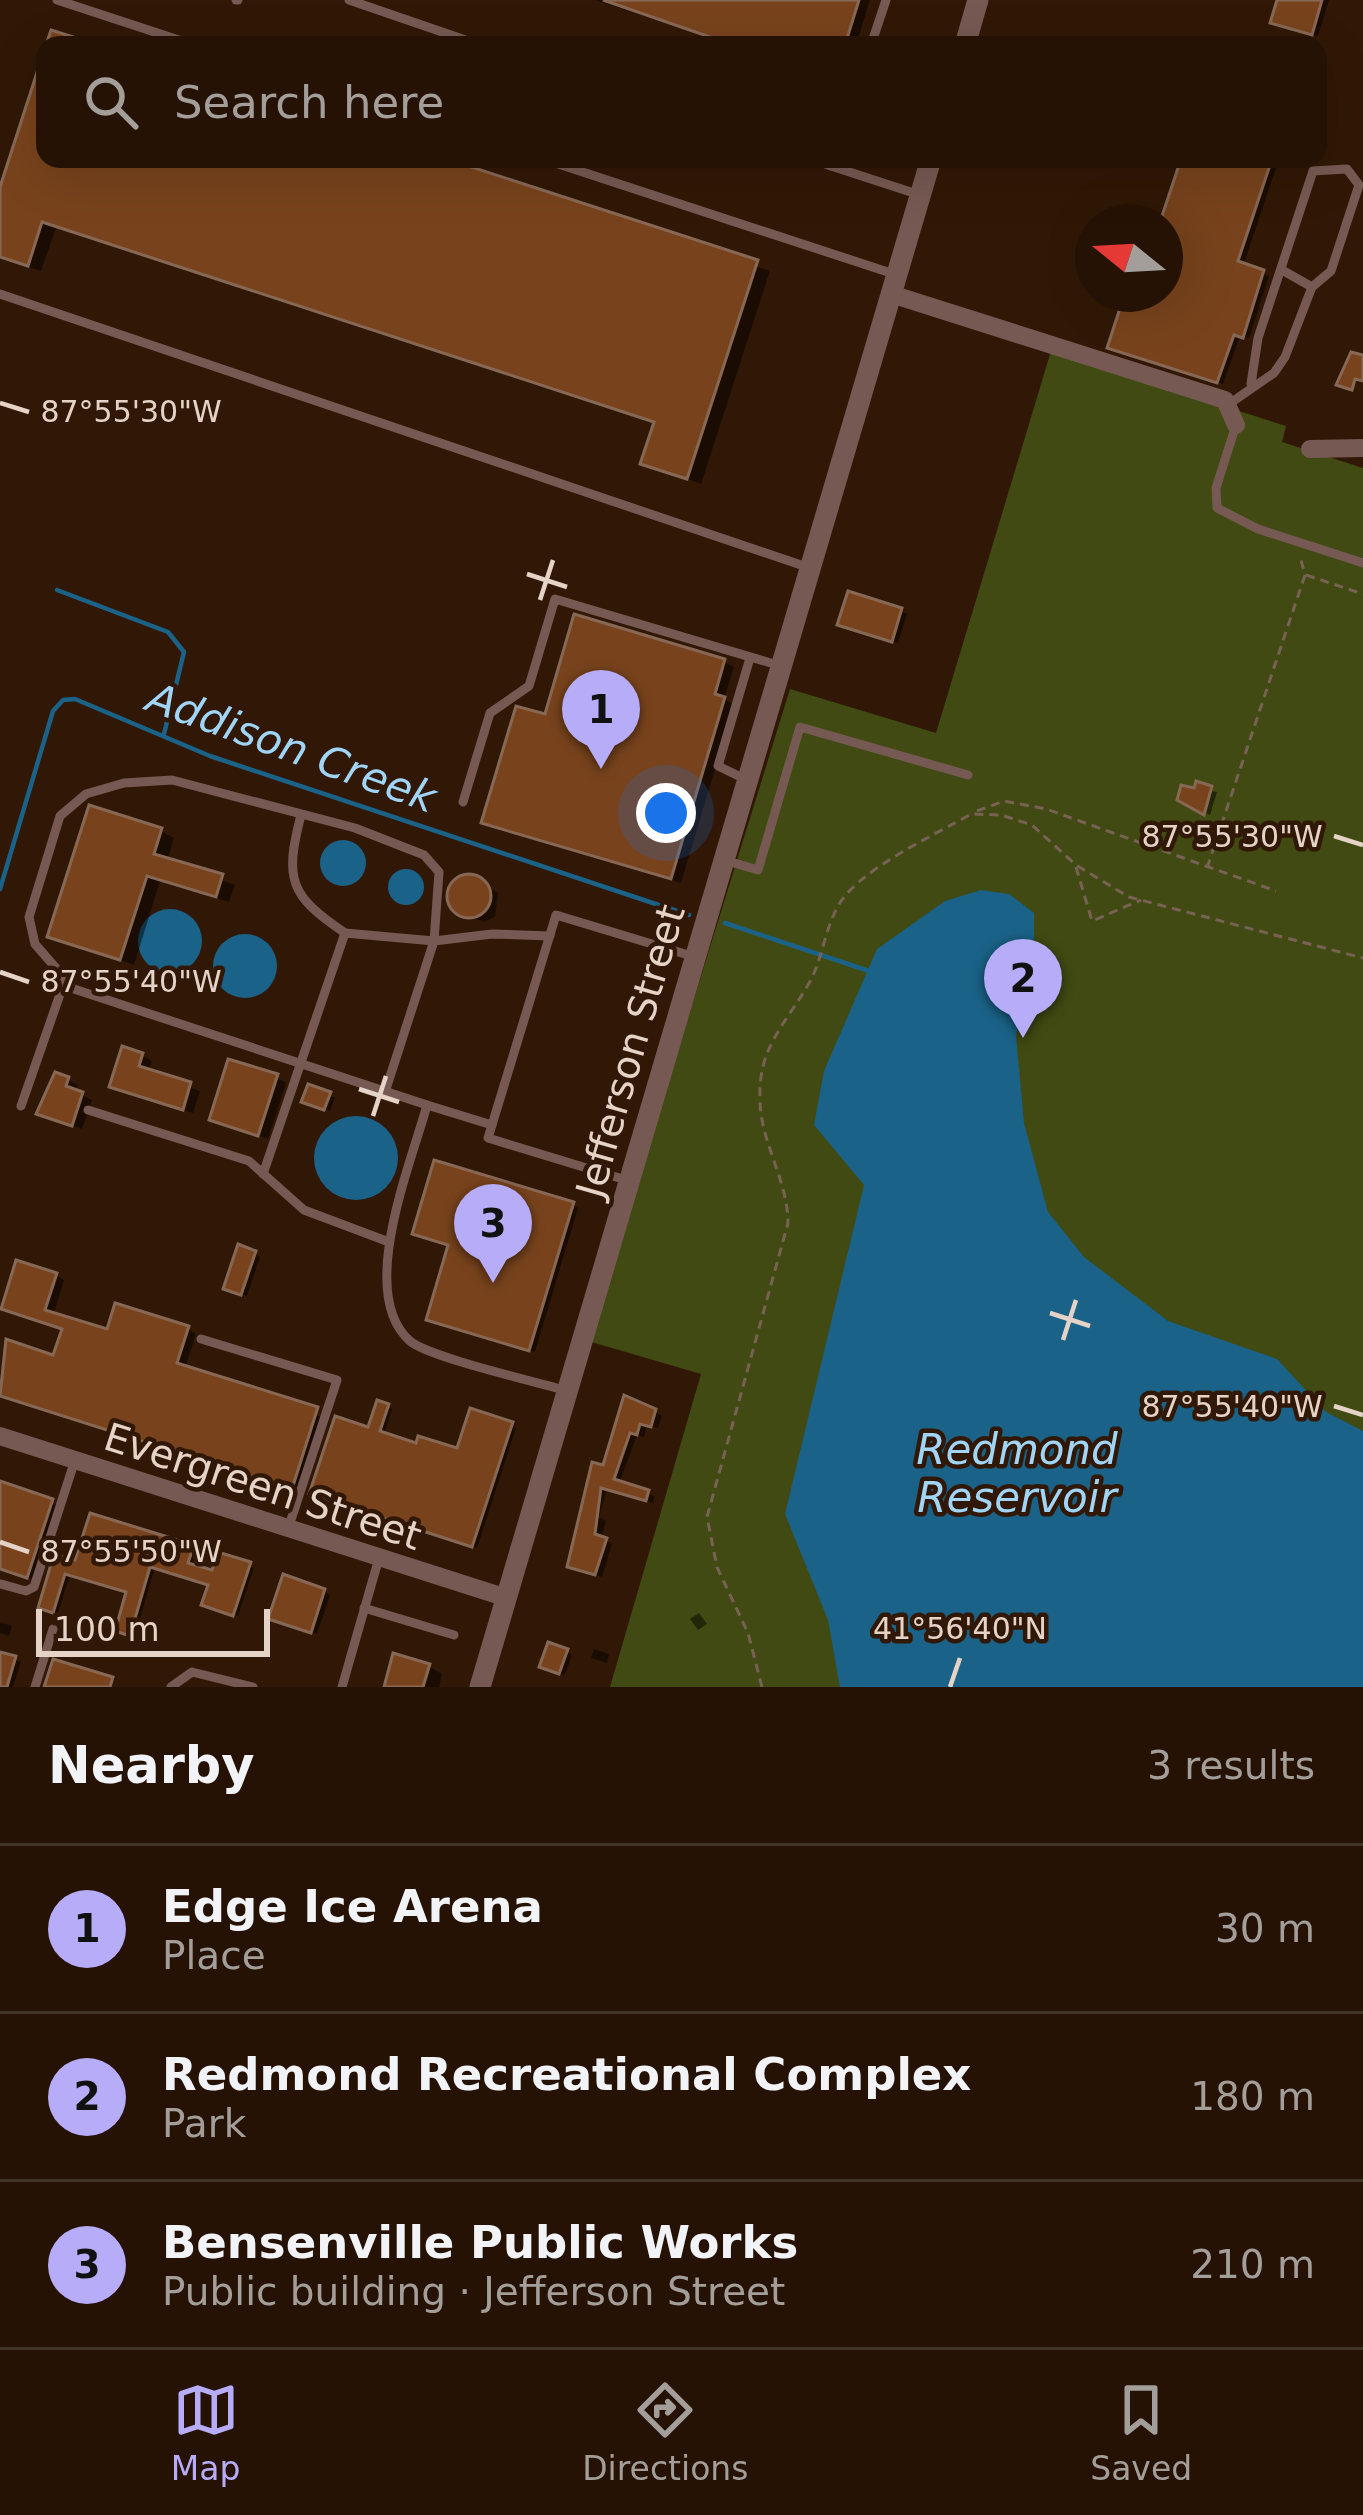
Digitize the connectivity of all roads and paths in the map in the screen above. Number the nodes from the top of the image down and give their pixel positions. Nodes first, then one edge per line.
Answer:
1 (57, 0) edge
2 (349, 0) edge
3 (886, 0) edge
4 (978, 0) edge
5 (167, 36) edge
6 (454, 36) edge
7 (874, 36) edge
8 (968, 36) edge
9 (568, 168) edge
10 (848, 168) edge
11 (928, 168) edge
12 (920, 195) junction
13 (1282, 269) junction
14 (894, 284) junction
15 (1312, 287) junction
16 (0, 294) edge
17 (1251, 385) junction
18 (1229, 404) junction
19 (1236, 425) joint
20 (1363, 448) edge
21 (1310, 449) dead end
22 (1301, 560) dead end
23 (1363, 563) edge
24 (810, 568) junction
25 (1305, 574) junction
26 (1363, 594) edge
27 (750, 658) junction
28 (782, 666) junction
29 (968, 775) dead end
30 (748, 780) junction
31 (463, 802) dead end
32 (971, 814) junction
33 (301, 815) junction
34 (724, 860) junction
35 (1076, 865) junction
36 (1207, 868) junction
37 (1276, 890) dead end
38 (1141, 900) junction
39 (345, 933) junction
40 (550, 936) junction
41 (434, 941) junction
42 (695, 957) junction
43 (1363, 958) edge
44 (65, 980) junction
45 (299, 1064) junction
46 (30, 1082) junction
47 (42, 1086) dead end
48 (385, 1091) junction
49 (427, 1105) junction
50 (21, 1106) dead end
51 (88, 1110) dead end
52 (492, 1125) junction
53 (263, 1174) junction
54 (629, 1180) junction
55 (388, 1242) junction
56 (200, 1340) dead end
57 (568, 1391) junction
58 (0, 1436) edge
59 (75, 1460) junction
60 (288, 1529) junction
61 (379, 1558) junction
62 (1, 1584) edge
63 (507, 1598) junction
64 (364, 1608) junction
65 (53, 1629) dead end
66 (454, 1636) dead end
67 (35, 1687) edge
68 (171, 1687) edge
69 (253, 1687) edge
70 (342, 1687) edge
71 (480, 1687) edge
72 (762, 1687) edge

1 - 5 lane
2 - 6 lane
3 - 7 lane
4 - 8 street
9 - 14 lane
10 - 12 lane
11 - 12 street, Jefferson Street
12 - 14 street, Jefferson Street
13 - 15 lane
13 - 15 lane
13 - 17 lane
14 - 18 street
14 - 24 street, Jefferson Street
15 - 17 lane
16 - 24 lane
17 - 18 lane
18 - 19 street
19 - 23 lane
20 - 21 street
22 - 25 path
24 - 28 street, Jefferson Street
25 - 26 path
25 - 36 path
27 - 28 lane
27 - 30 lane
27 - 31 lane
28 - 30 street, Jefferson Street
29 - 34 lane
30 - 34 street, Jefferson Street
32 - 35 path
32 - 36 path
32 - 72 path
33 - 39 lane
33 - 41 lane
33 - 44 lane
34 - 42 street, Jefferson Street
35 - 38 path
35 - 38 path
36 - 37 path
38 - 43 path
39 - 41 lane
39 - 45 lane
40 - 41 lane
40 - 42 lane
40 - 52 lane
41 - 48 lane
42 - 54 street, Jefferson Street
44 - 45 lane
44 - 46 lane
45 - 48 lane
45 - 53 lane
46 - 47 lane
46 - 50 lane
48 - 49 lane
49 - 52 lane
49 - 55 lane
51 - 53 lane
52 - 54 lane
53 - 55 lane
54 - 57 street, Jefferson Street
55 - 57 lane
56 - 60 lane
57 - 63 street, Jefferson Street
58 - 59 street, Evergreen Street
59 - 60 street, Evergreen Street
59 - 62 lane
60 - 61 street, Evergreen Street
61 - 63 street, Evergreen Street
61 - 64 lane
63 - 71 street, Jefferson Street
64 - 66 lane
64 - 70 lane
65 - 67 lane
68 - 69 lane

